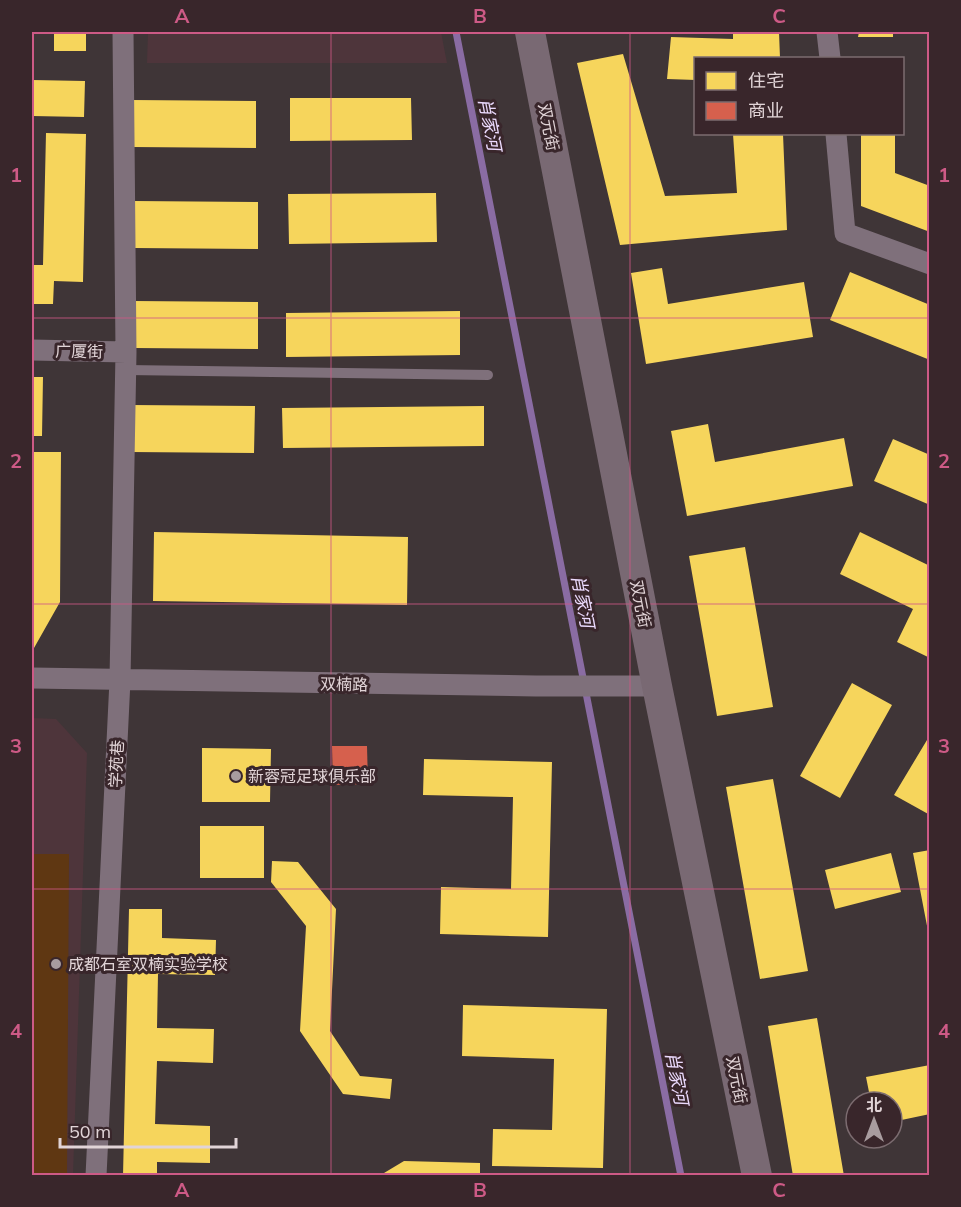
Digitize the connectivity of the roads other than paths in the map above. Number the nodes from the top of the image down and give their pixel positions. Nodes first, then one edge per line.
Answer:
1 (123, 32) edge
2 (530, 32) edge
3 (827, 32) edge
4 (830, 57) edge
5 (836, 135) edge
6 (930, 264) edge
7 (32, 350) edge
8 (126, 361) junction
9 (488, 375) dead end
10 (32, 678) edge
11 (120, 680) junction
12 (657, 686) junction
13 (96, 1176) edge
14 (757, 1176) edge

1 - 8 street, 学苑巷
2 - 12 main road, 双元街
3 - 4 street
5 - 6 street
7 - 8 street, 广厦街
8 - 9 lane
8 - 11 street, 学苑巷
10 - 11 street, 双楠路
11 - 12 street, 双楠路
11 - 13 street, 学苑巷
12 - 14 main road, 双元街

